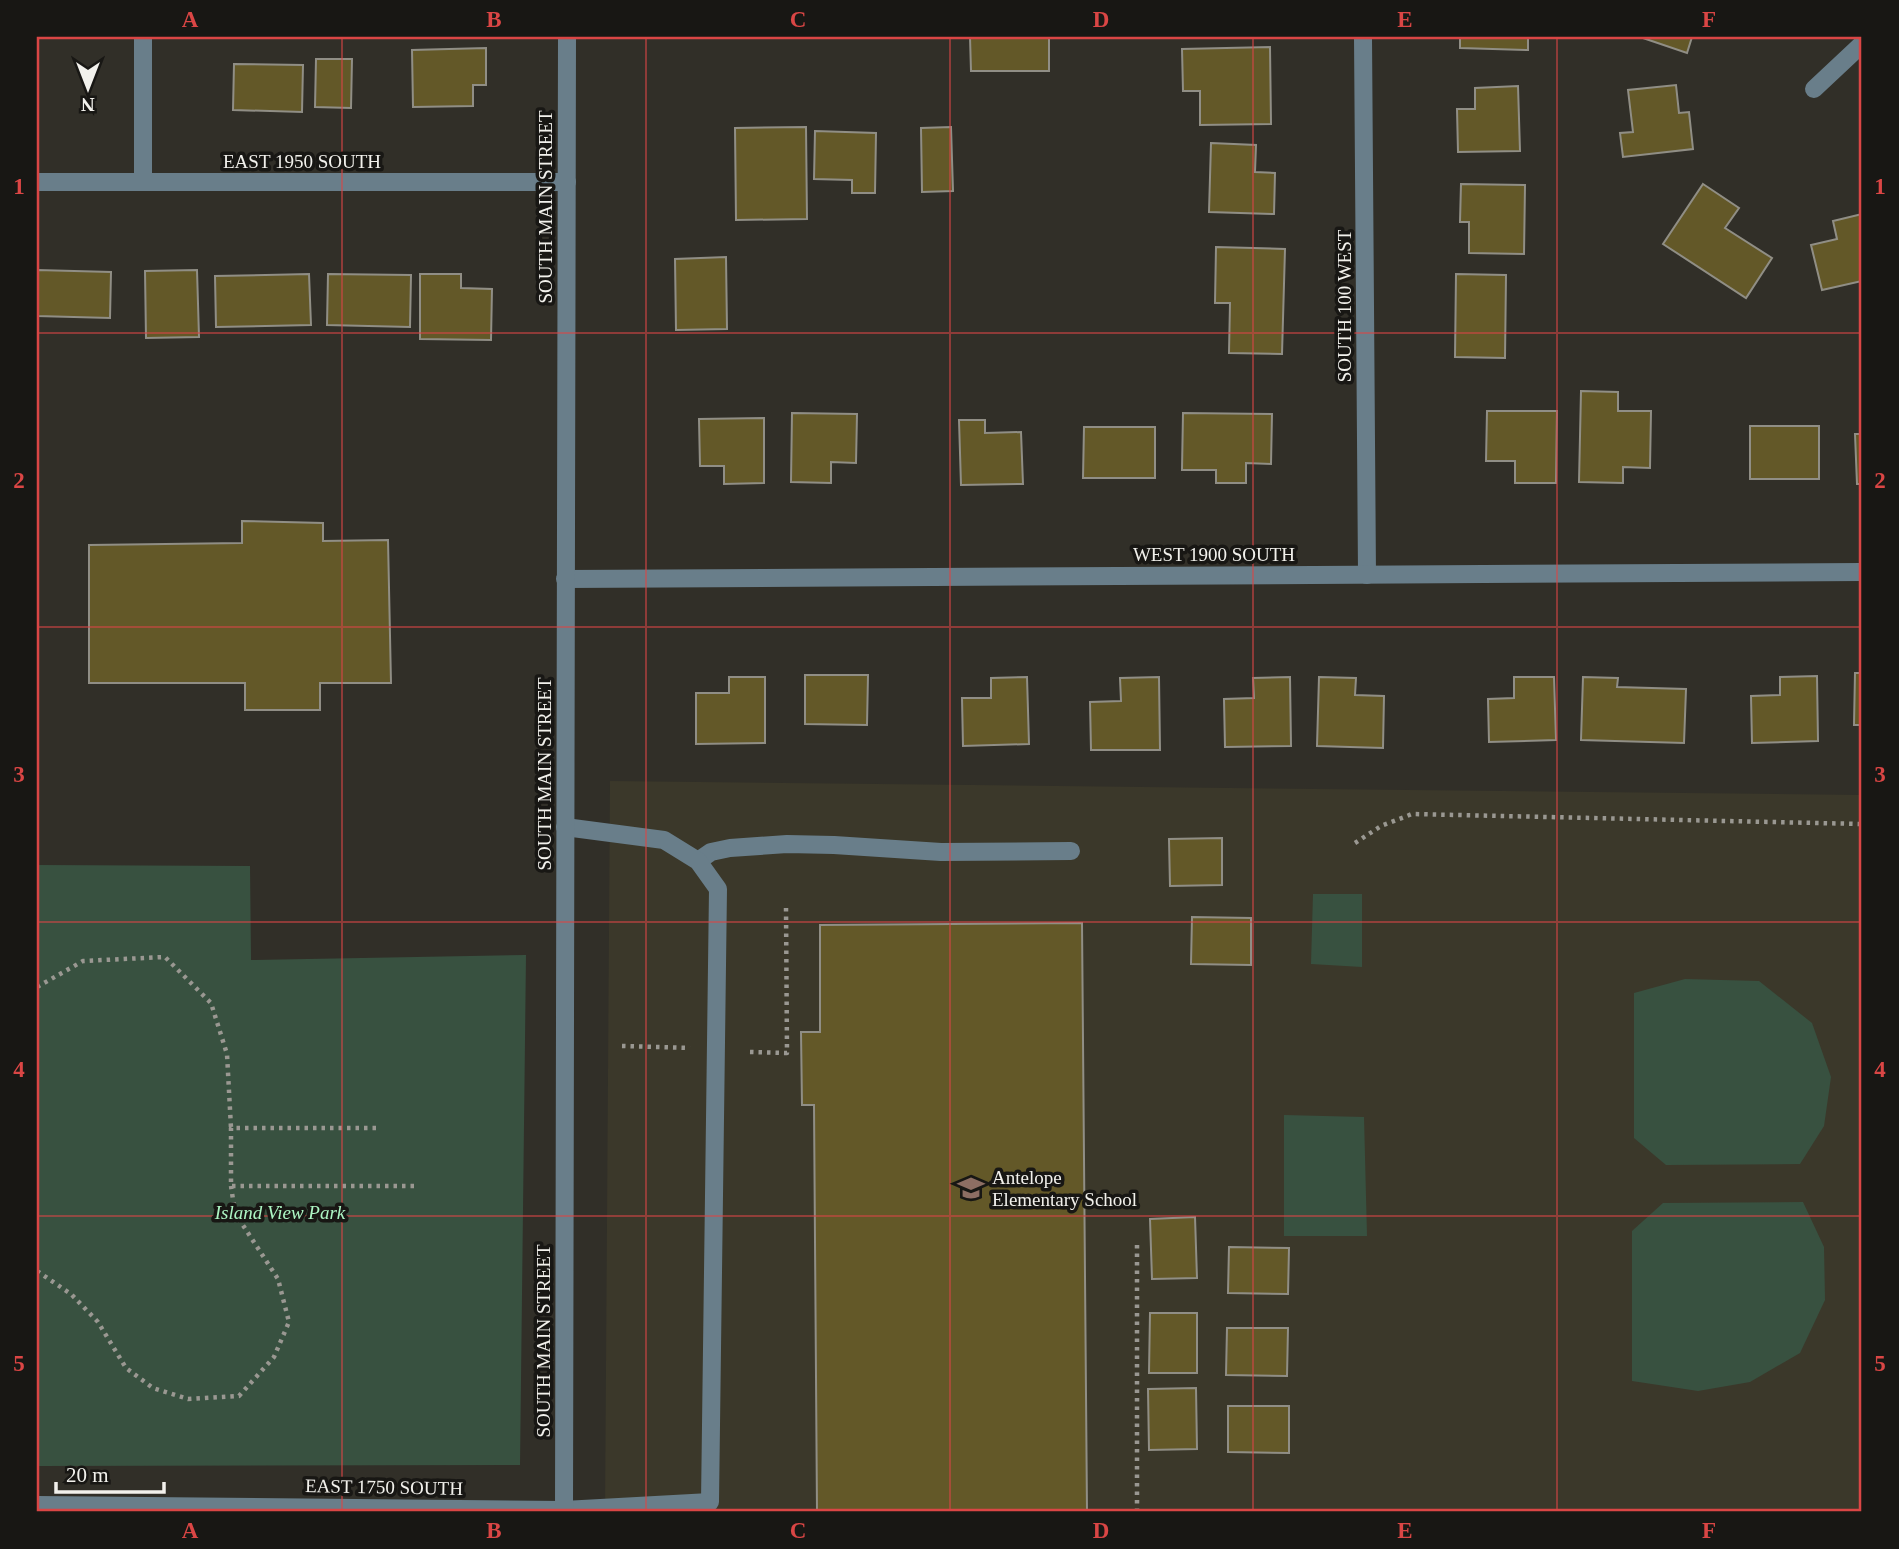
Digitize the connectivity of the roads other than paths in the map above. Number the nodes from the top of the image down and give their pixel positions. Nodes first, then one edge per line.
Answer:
1 (143, 37) edge
2 (566, 37) edge
3 (1363, 37) edge
4 (1862, 44) edge
5 (1814, 89) dead end
6 (37, 182) edge
7 (143, 182) junction
8 (567, 182) junction
9 (1862, 572) edge
10 (1367, 575) junction
11 (565, 579) junction
12 (565, 827) junction
13 (1071, 851) dead end
14 (698, 861) junction
15 (37, 1505) edge
16 (564, 1511) edge

1 - 7 street
2 - 8 street, SOUTH MAIN STREET
3 - 10 street, SOUTH 100 WEST
4 - 5 street
6 - 7 street, EAST 1950 SOUTH
7 - 8 street, EAST 1950 SOUTH
8 - 11 street, SOUTH MAIN STREET
9 - 10 street, WEST 1900 SOUTH
10 - 11 street, WEST 1900 SOUTH
11 - 12 street, SOUTH MAIN STREET
12 - 14 street
12 - 16 street, SOUTH MAIN STREET
13 - 14 street
14 - 16 street, EAST 1750 SOUTH
15 - 16 street, EAST 1750 SOUTH

